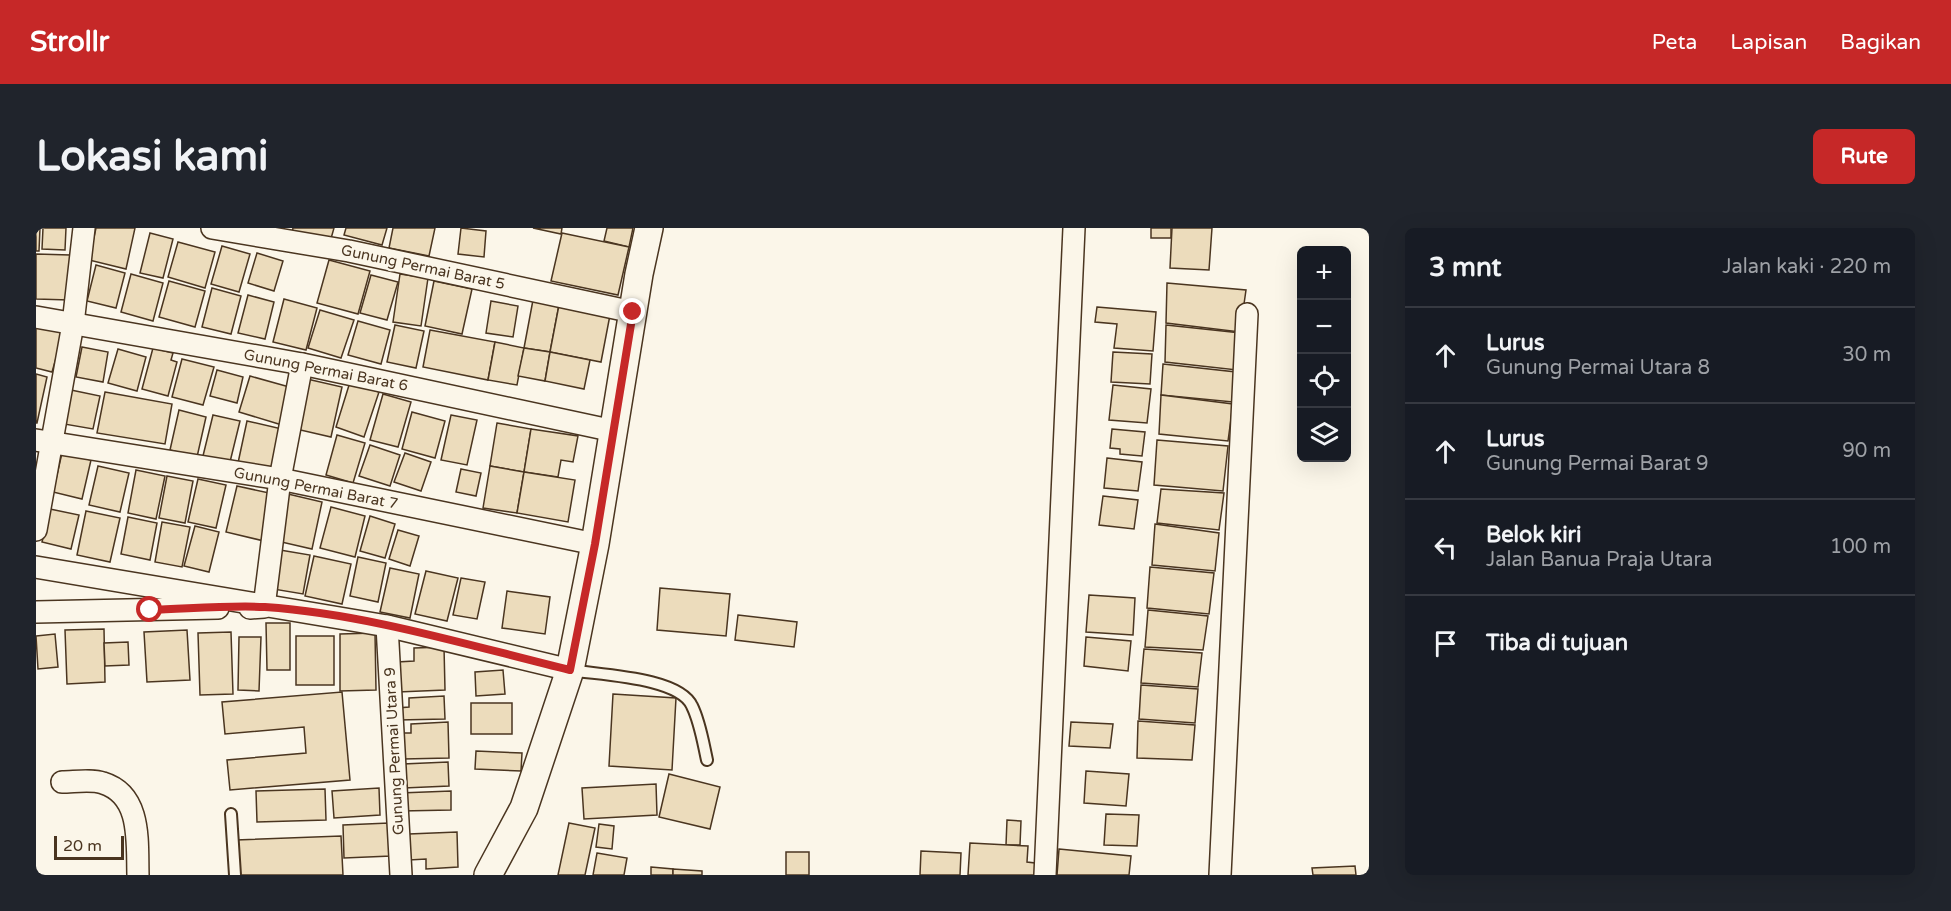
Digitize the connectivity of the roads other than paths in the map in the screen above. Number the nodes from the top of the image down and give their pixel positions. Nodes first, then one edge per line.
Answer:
1 (84, 228) edge
2 (212, 228) edge
3 (649, 228) edge
4 (1074, 228) edge
5 (633, 312) junction
6 (1247, 314) dead end
7 (36, 317) edge
8 (72, 324) junction
9 (302, 364) junction
10 (614, 431) junction
11 (43, 441) edge
12 (280, 479) junction
13 (36, 530) edge
14 (595, 544) junction
15 (36, 567) edge
16 (264, 607) junction
17 (36, 612) edge
18 (387, 626) junction
19 (570, 670) junction
20 (707, 760) dead end
21 (62, 782) dead end
22 (231, 814) dead end
23 (138, 875) edge
24 (235, 875) edge
25 (401, 875) edge
26 (488, 875) edge
27 (1045, 875) edge
28 (1220, 875) edge

1 - 8 street
2 - 5 street, Gunung Permai Barat 5
3 - 5 street
4 - 27 street
5 - 10 street
6 - 28 street
7 - 8 street, Gunung Permai Barat 6
8 - 9 street, Gunung Permai Barat 6
8 - 11 street
9 - 10 street, Gunung Permai Barat 6
9 - 12 street
10 - 14 street
11 - 12 street, Gunung Permai Barat 7
11 - 13 street
12 - 14 street, Gunung Permai Barat 7
12 - 16 street
14 - 19 street
15 - 16 street
16 - 17 street
16 - 18 street
18 - 19 street
18 - 25 street, Gunung Permai Utara 9
19 - 20 lane
19 - 26 street
21 - 23 street
22 - 24 lane

